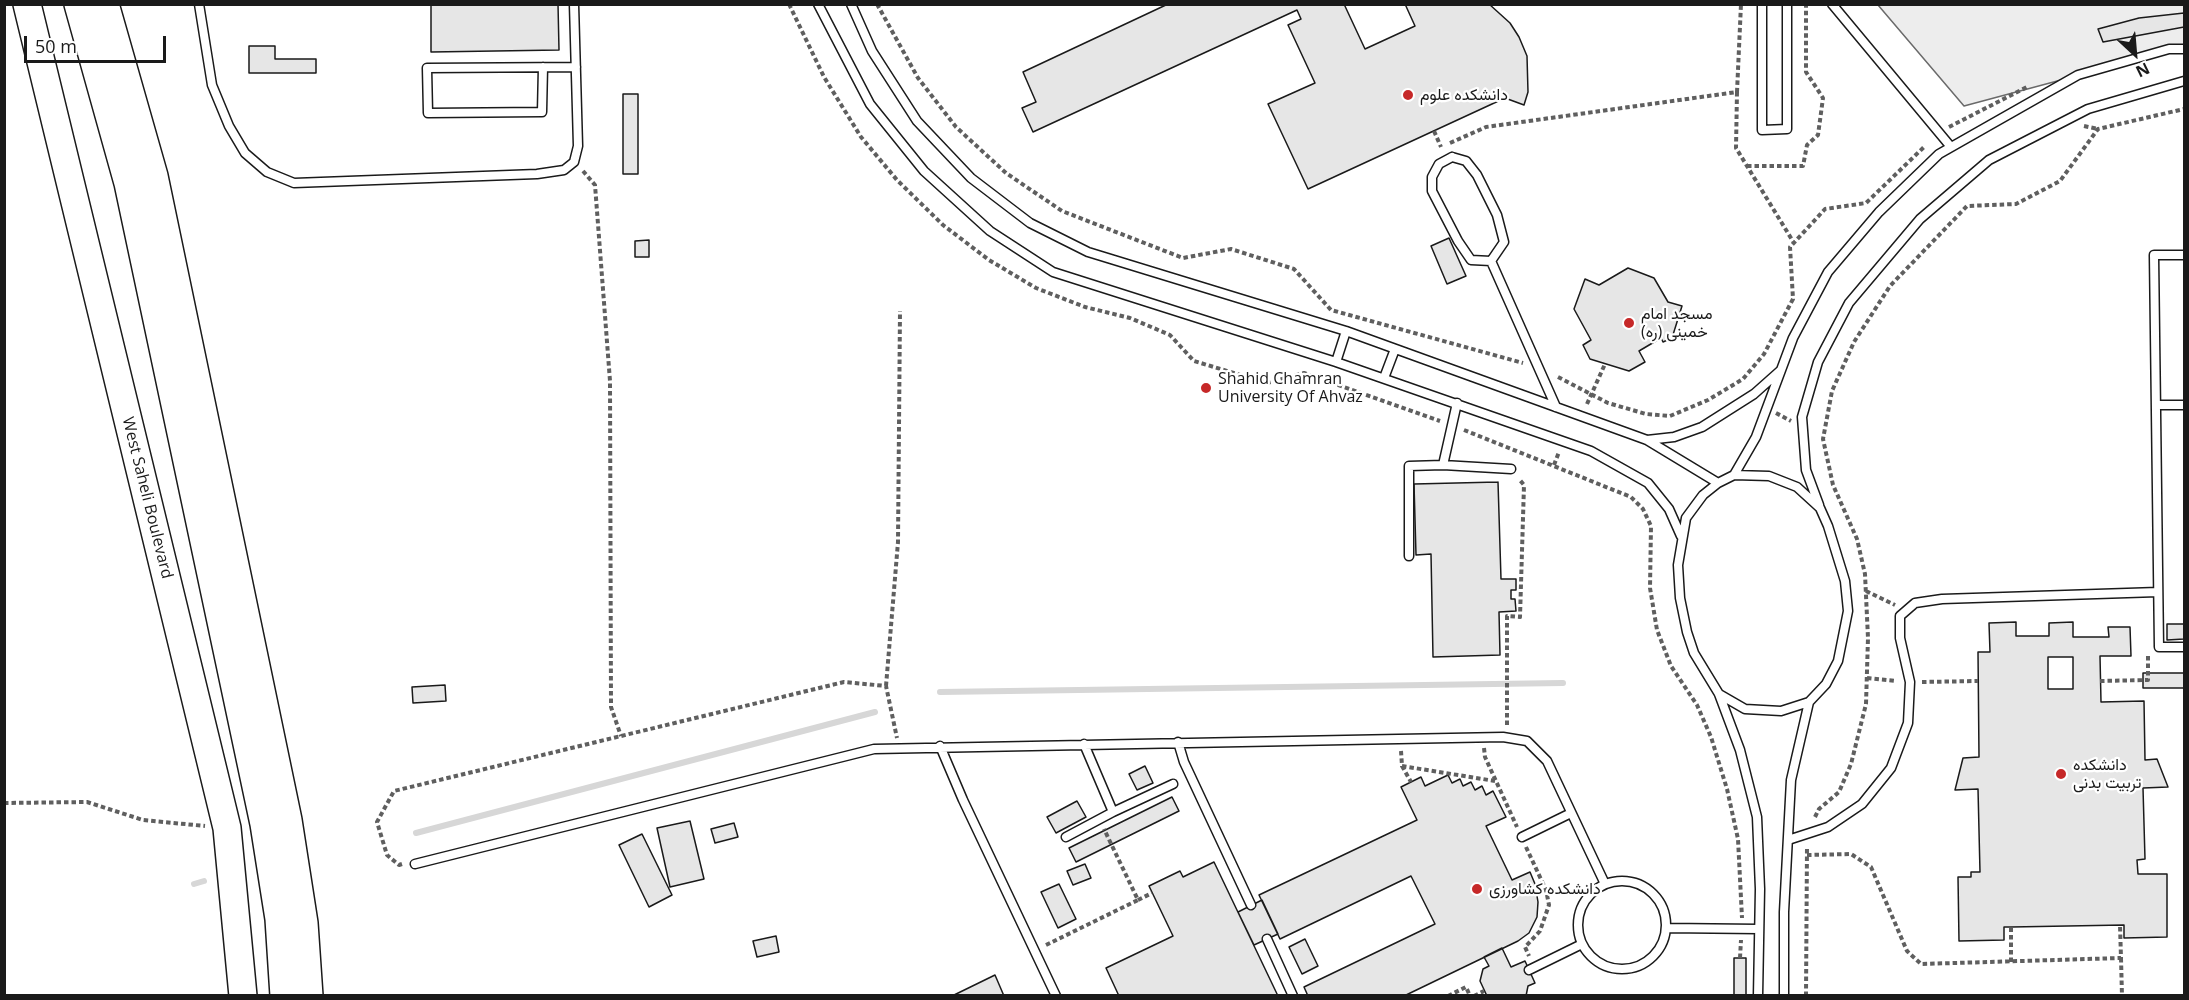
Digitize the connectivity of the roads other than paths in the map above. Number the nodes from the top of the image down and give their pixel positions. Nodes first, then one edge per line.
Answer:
1 (27, 4) edge
2 (78, 4) edge
3 (105, 4) edge
4 (199, 4) edge
5 (574, 4) edge
6 (818, 4) edge
7 (851, 4) edge
8 (1762, 4) edge
9 (1787, 4) edge
10 (1832, 4) edge
11 (2184, 49) edge
12 (543, 67) junction
13 (576, 67) junction
14 (2184, 81) edge
15 (1951, 147) junction
16 (2184, 255) edge
17 (1491, 261) junction
18 (1346, 331) junction
19 (1395, 349) junction
20 (1336, 362) junction
21 (1783, 368) junction
22 (1384, 378) junction
23 (1457, 403) junction
24 (2156, 405) junction
25 (2184, 405) edge
26 (1556, 407) junction
27 (1647, 440) junction
28 (1443, 465) junction
29 (1511, 469) road end
30 (1734, 475) junction
31 (1718, 483) junction
32 (1820, 508) junction
33 (1682, 536) junction
34 (1409, 555) dead end
35 (2158, 592) junction
36 (2184, 647) edge
37 (1719, 694) junction
38 (1809, 702) junction
39 (1178, 742) junction
40 (1084, 744) junction
41 (940, 746) junction
42 (1173, 784) dead end
43 (1113, 812) junction
44 (1571, 813) junction
45 (1066, 837) dead end
46 (1522, 837) road end
47 (1788, 840) junction
48 (415, 864) road end
49 (1605, 884) junction
50 (1251, 905) dead end
51 (1666, 928) junction
52 (1759, 929) junction
53 (1267, 939) dead end
54 (1582, 944) junction
55 (1532, 968) road end
56 (243, 996) edge
57 (284, 996) edge
58 (309, 996) edge
59 (1056, 996) edge
60 (1293, 996) edge
61 (1758, 996) edge
62 (1784, 996) edge

1 - 56 main road, West Saheli Boulevard
2 - 57 main road
3 - 58 main road
4 - 13 lane
5 - 13 lane
6 - 20 lane
7 - 18 lane
8 - 9 lane
10 - 15 lane
11 - 15 lane
12 - 12 lane
12 - 13 lane
14 - 32 lane
15 - 21 lane
16 - 24 lane
17 - 17 lane
17 - 26 lane
18 - 19 lane
18 - 20 lane
19 - 22 lane
19 - 26 lane
20 - 22 lane
21 - 27 lane
21 - 30 lane
22 - 23 lane
23 - 28 lane
23 - 33 lane
24 - 25 lane
24 - 35 lane
26 - 27 lane
27 - 31 lane
28 - 29 lane
28 - 34 lane
30 - 31 lane
30 - 32 lane
31 - 33 lane
32 - 38 lane
33 - 37 lane
35 - 36 lane
35 - 47 lane
37 - 38 lane
37 - 52 lane
38 - 47 lane
39 - 40 lane
39 - 44 lane
39 - 50 lane
40 - 41 lane
40 - 43 lane
41 - 48 lane
41 - 59 lane
42 - 43 lane
43 - 45 lane
44 - 46 lane
44 - 49 lane
47 - 62 lane
49 - 51 lane
49 - 54 lane
51 - 52 lane
51 - 54 lane
52 - 61 lane
53 - 60 lane
54 - 55 lane

